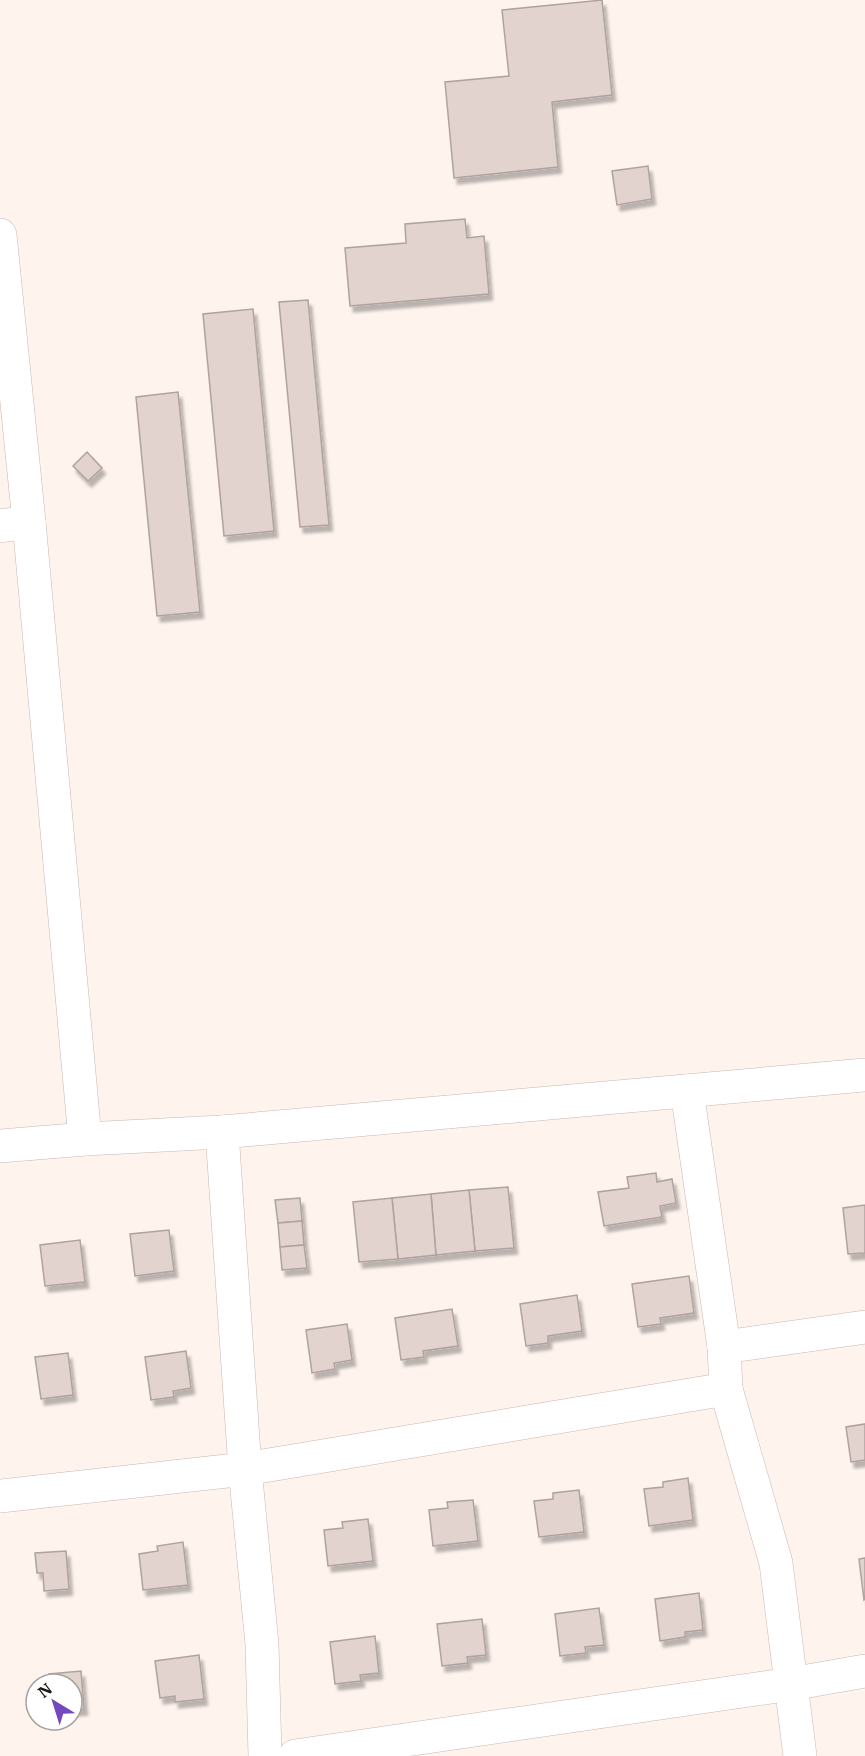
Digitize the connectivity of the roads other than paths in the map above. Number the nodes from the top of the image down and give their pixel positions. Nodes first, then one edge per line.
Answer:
1 (0, 235) edge
2 (14, 524) edge
3 (865, 1076) edge
4 (687, 1091) junction
5 (222, 1132) junction
6 (85, 1139) junction
7 (0, 1146) edge
8 (865, 1327) edge
9 (724, 1347) junction
10 (726, 1389) junction
11 (245, 1469) junction
12 (0, 1496) edge
13 (865, 1671) edge
14 (791, 1684) junction
15 (265, 1756) edge
16 (295, 1756) edge
17 (800, 1756) edge

1 - 2 street
2 - 6 street
3 - 4 street
4 - 5 street
4 - 9 street
5 - 6 street
5 - 11 street
6 - 7 street
8 - 9 street
9 - 10 street
10 - 11 street
10 - 14 street
11 - 12 street
11 - 15 street
13 - 14 street
14 - 16 street
14 - 17 street

